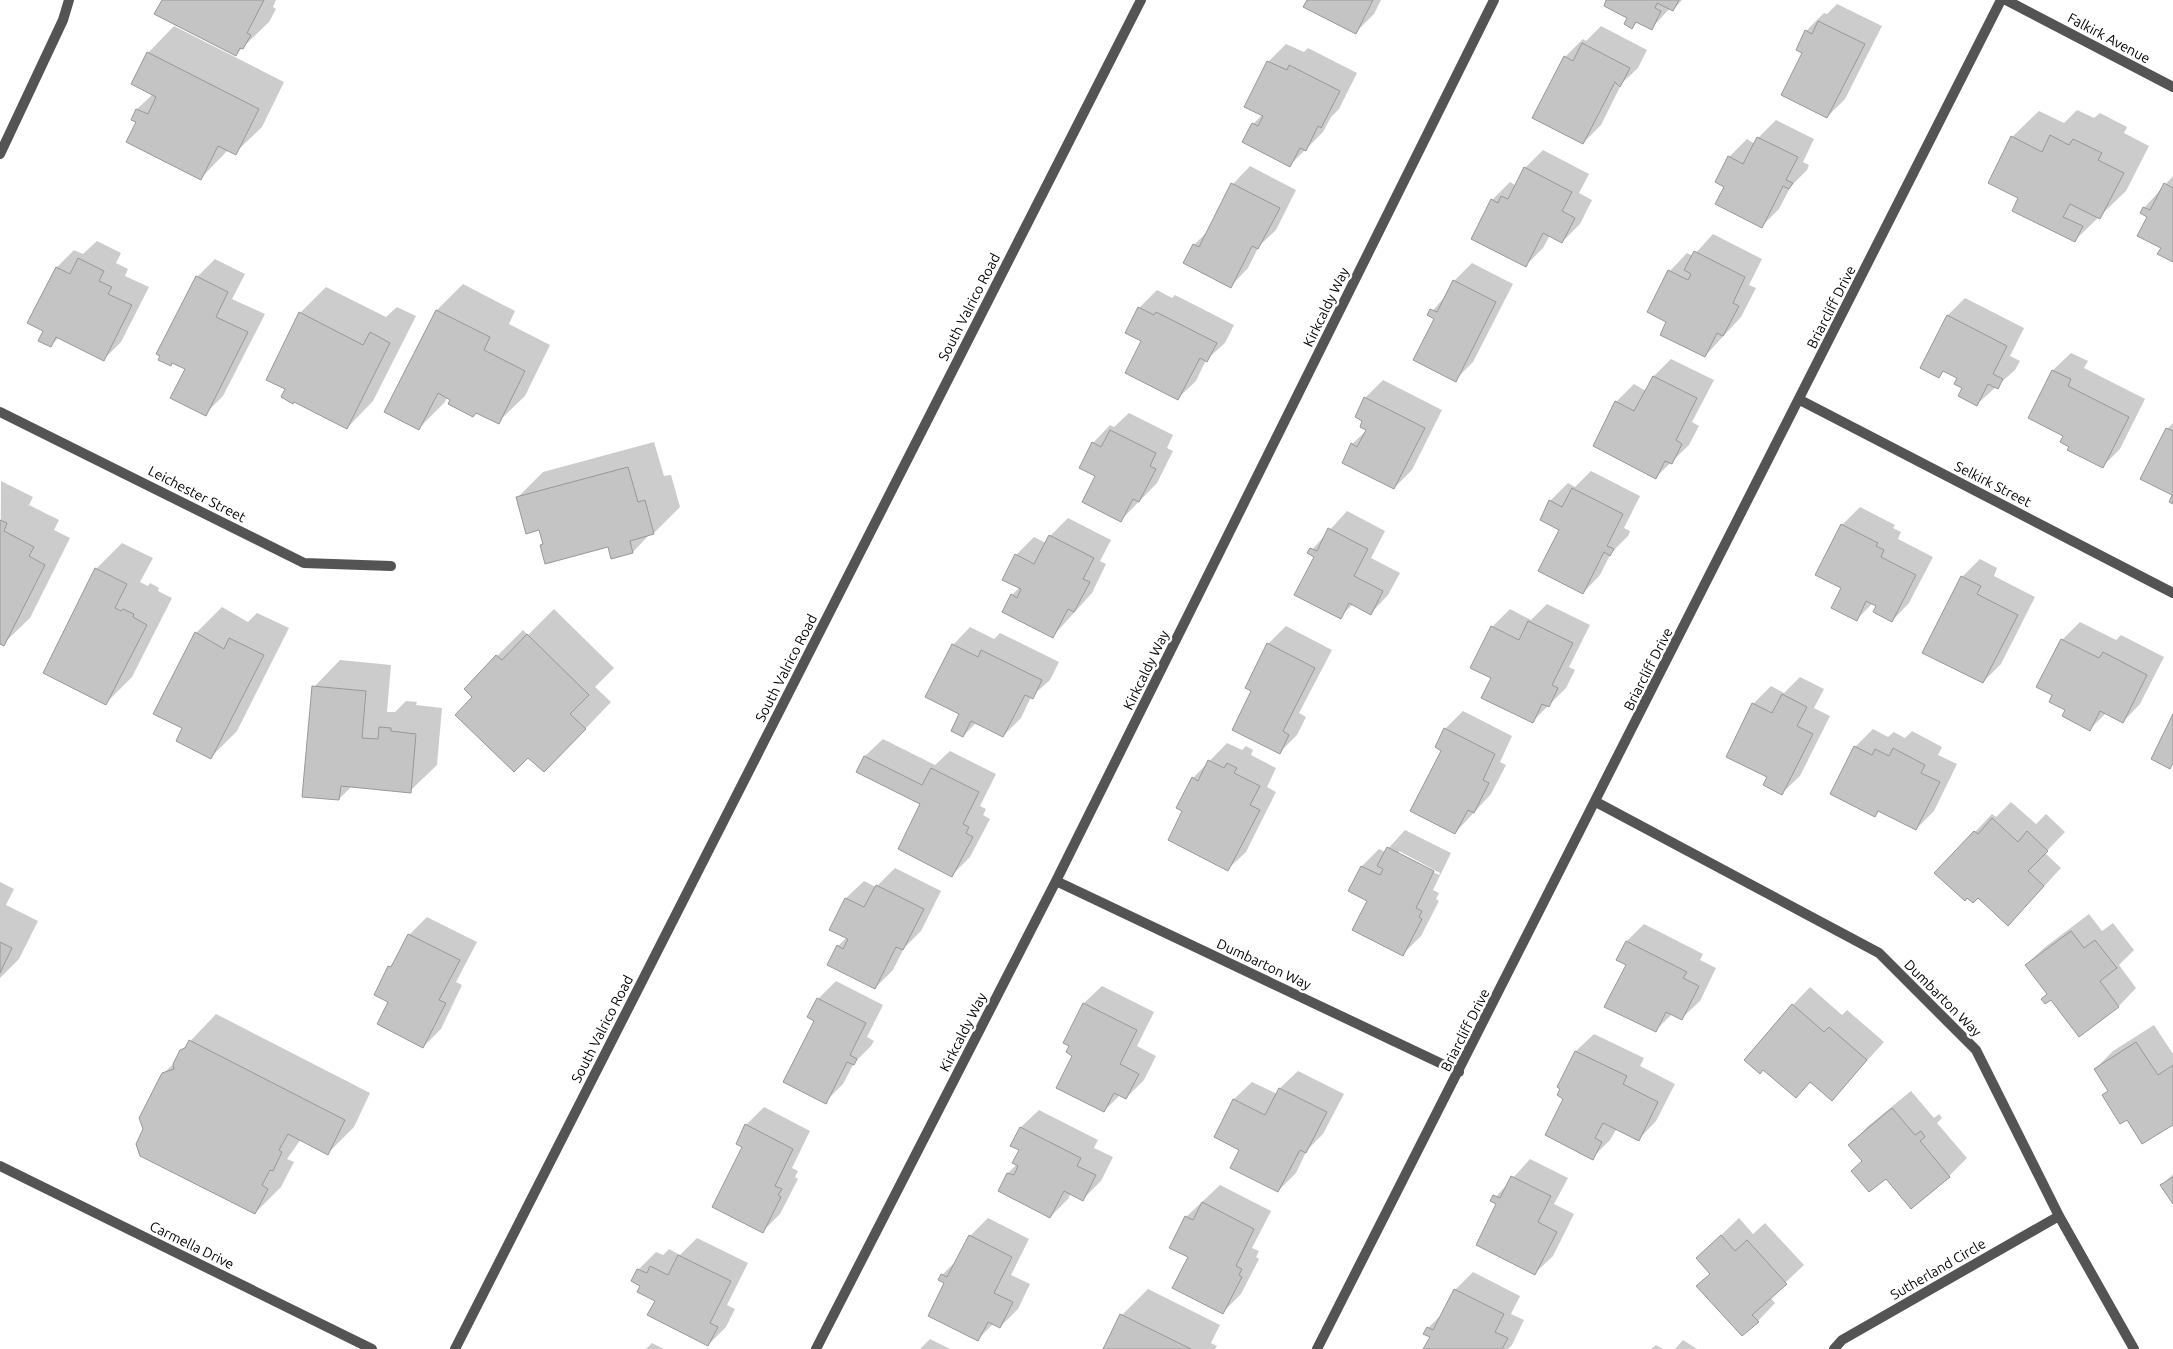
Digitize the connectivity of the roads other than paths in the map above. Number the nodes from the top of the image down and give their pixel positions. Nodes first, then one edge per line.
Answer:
1 (69, 0) edge
2 (1141, 0) edge
3 (1494, 0) edge
4 (2001, 0) edge
5 (2006, 0) edge
6 (2173, 87) edge
7 (0, 154) edge
8 (1800, 400) junction
9 (0, 412) edge
10 (391, 566) dead end
11 (2173, 593) edge
12 (1596, 802) junction
13 (1056, 881) junction
14 (1459, 1072) junction
15 (0, 1166) edge
16 (2059, 1216) junction
17 (372, 1349) edge
18 (455, 1349) edge
19 (816, 1349) edge
20 (1318, 1349) edge
21 (1834, 1349) edge
22 (2134, 1349) edge

1 - 7 street
2 - 18 street, South Valrico Road
3 - 13 street, Kirkcaldy Way
4 - 8 street, Briarcliff Drive
5 - 6 street, Falkirk Avenue
8 - 11 street, Selkirk Street
8 - 12 street, Briarcliff Drive
9 - 10 street, Leichester Street
12 - 14 street, Briarcliff Drive
12 - 16 street, Dumbarton Way
13 - 14 street, Dumbarton Way
13 - 19 street, Kirkcaldy Way
14 - 20 street, Briarcliff Drive
15 - 17 street, Carmella Drive
16 - 21 street, Sutherland Circle
16 - 22 street, Dumbarton Way

